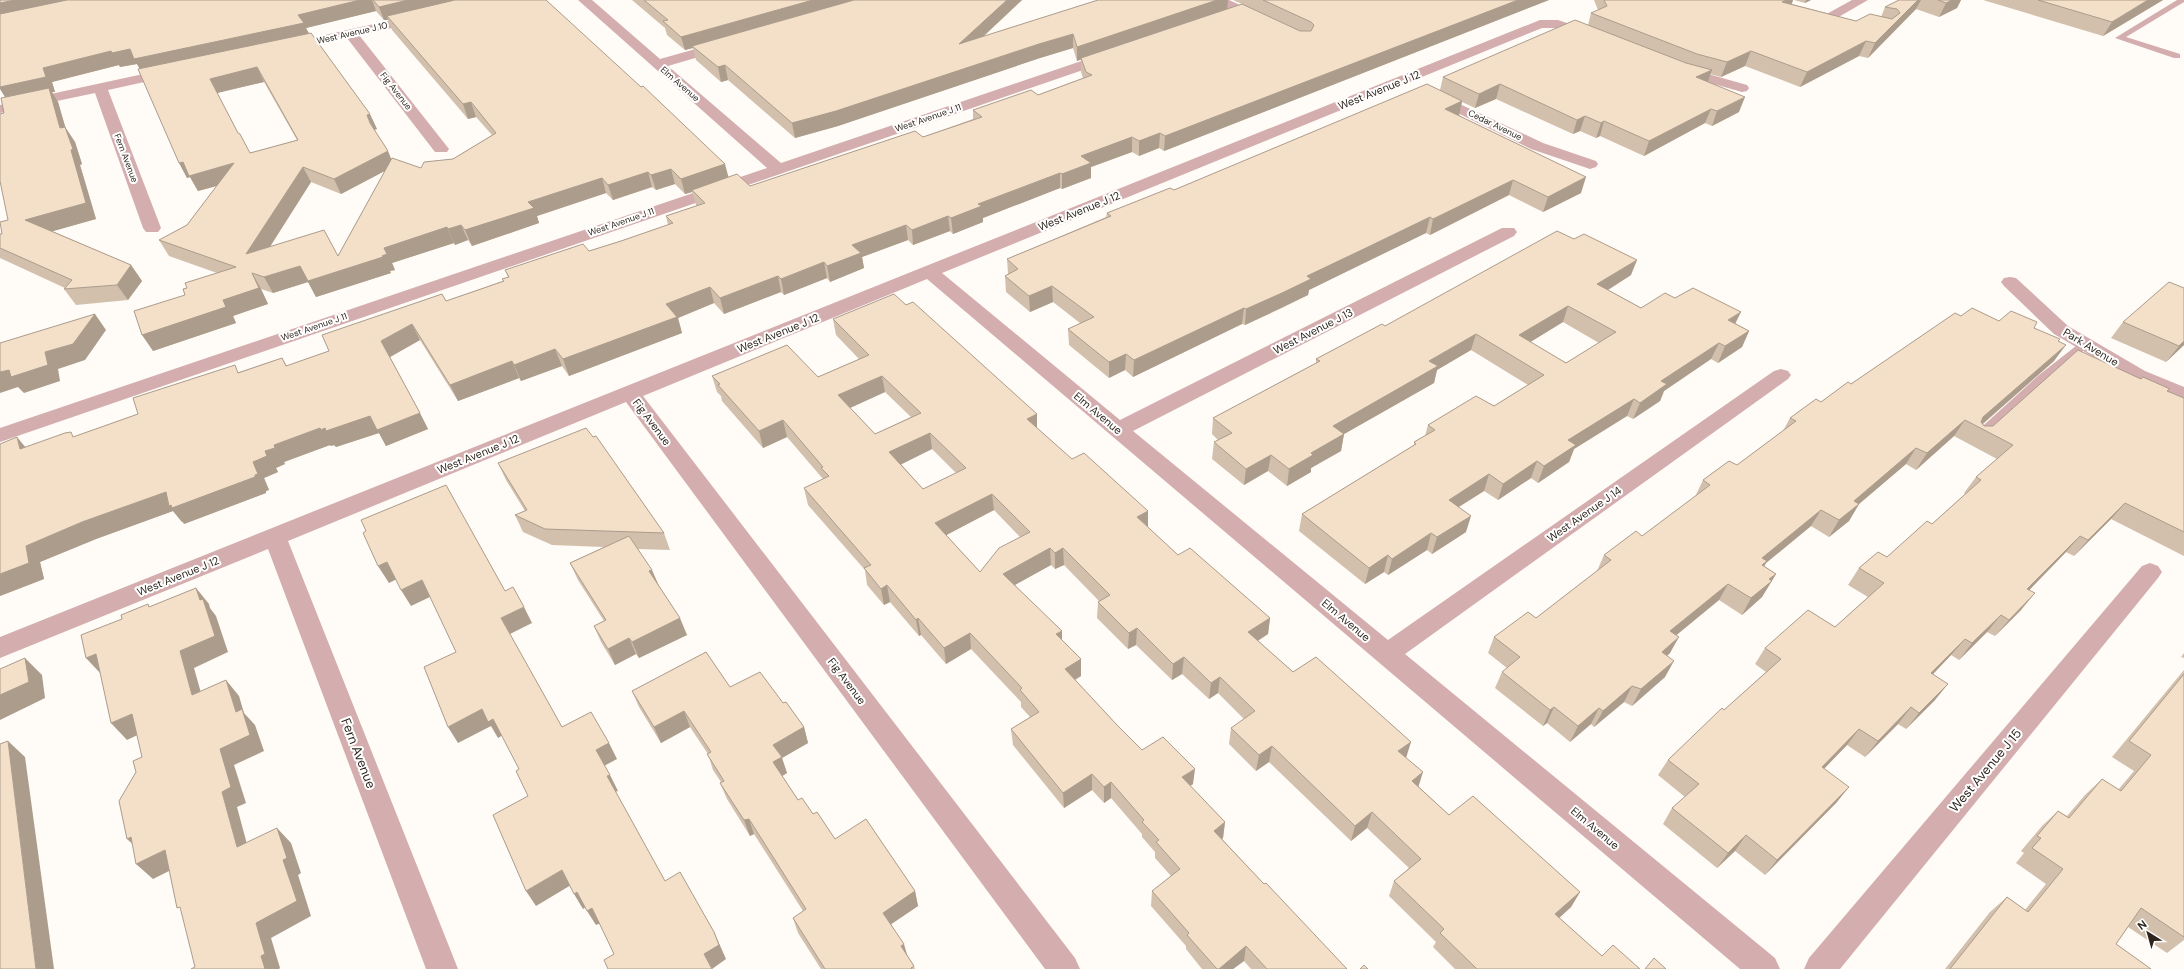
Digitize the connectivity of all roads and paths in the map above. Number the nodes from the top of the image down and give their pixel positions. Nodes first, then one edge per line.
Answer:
1 (584, 0) edge
2 (1219, 0) edge
3 (1862, 0) edge
4 (2182, 0) edge
5 (1242, 11) junction
6 (1816, 12) edge
7 (433, 14) edge
8 (1830, 16) junction
9 (1220, 19) edge
10 (1853, 21) edge
11 (1270, 24) edge
12 (351, 34) junction
13 (740, 41) edge
14 (1606, 41) edge
15 (275, 50) edge
16 (1122, 52) edge
17 (2182, 56) edge
18 (658, 64) junction
19 (1665, 65) edge
20 (183, 70) edge
21 (1414, 86) junction
22 (100, 88) junction
23 (1742, 88) dead end
24 (0, 109) edge
25 (441, 149) dead end
26 (1590, 164) dead end
27 (777, 168) junction
28 (152, 228) dead end
29 (1508, 232) dead end
30 (929, 272) junction
31 (2010, 282) dead end
32 (2085, 344) junction
33 (1780, 375) dead end
34 (630, 393) junction
35 (2184, 395) edge
36 (1118, 430) junction
37 (0, 435) edge
38 (1977, 438) edge
39 (275, 537) junction
40 (2150, 572) dead end
41 (0, 648) edge
42 (1387, 654) junction
43 (442, 969) edge
44 (1064, 969) edge
45 (1764, 969) edge
46 (1820, 969) edge

1 - 18 street, Elm Avenue
2 - 5 street
3 - 8 street
4 - 17 lane
5 - 9 street
5 - 11 street
6 - 8 street
7 - 12 street, West Avenue J 10
8 - 10 street
12 - 15 street, West Avenue J 10
12 - 25 street, Fig Avenue
13 - 18 street
14 - 21 street, West Avenue J 12
16 - 27 street, West Avenue J 11
18 - 27 street, Elm Avenue
19 - 23 street
20 - 22 street
21 - 26 street, Cedar Avenue
21 - 30 street, West Avenue J 12
22 - 24 street
22 - 28 street, Fern Avenue
27 - 37 street, West Avenue J 11
29 - 36 street, West Avenue J 13
30 - 34 street, West Avenue J 12
30 - 36 street, Elm Avenue
31 - 32 street, Park Avenue
32 - 35 street, Park Avenue
32 - 38 lane
33 - 42 street, West Avenue J 14
34 - 39 street, West Avenue J 12
34 - 44 street, Fig Avenue
36 - 42 street, Elm Avenue
39 - 41 street, West Avenue J 12
39 - 43 street, Fern Avenue
40 - 46 street, West Avenue J 15
42 - 45 street, Elm Avenue

